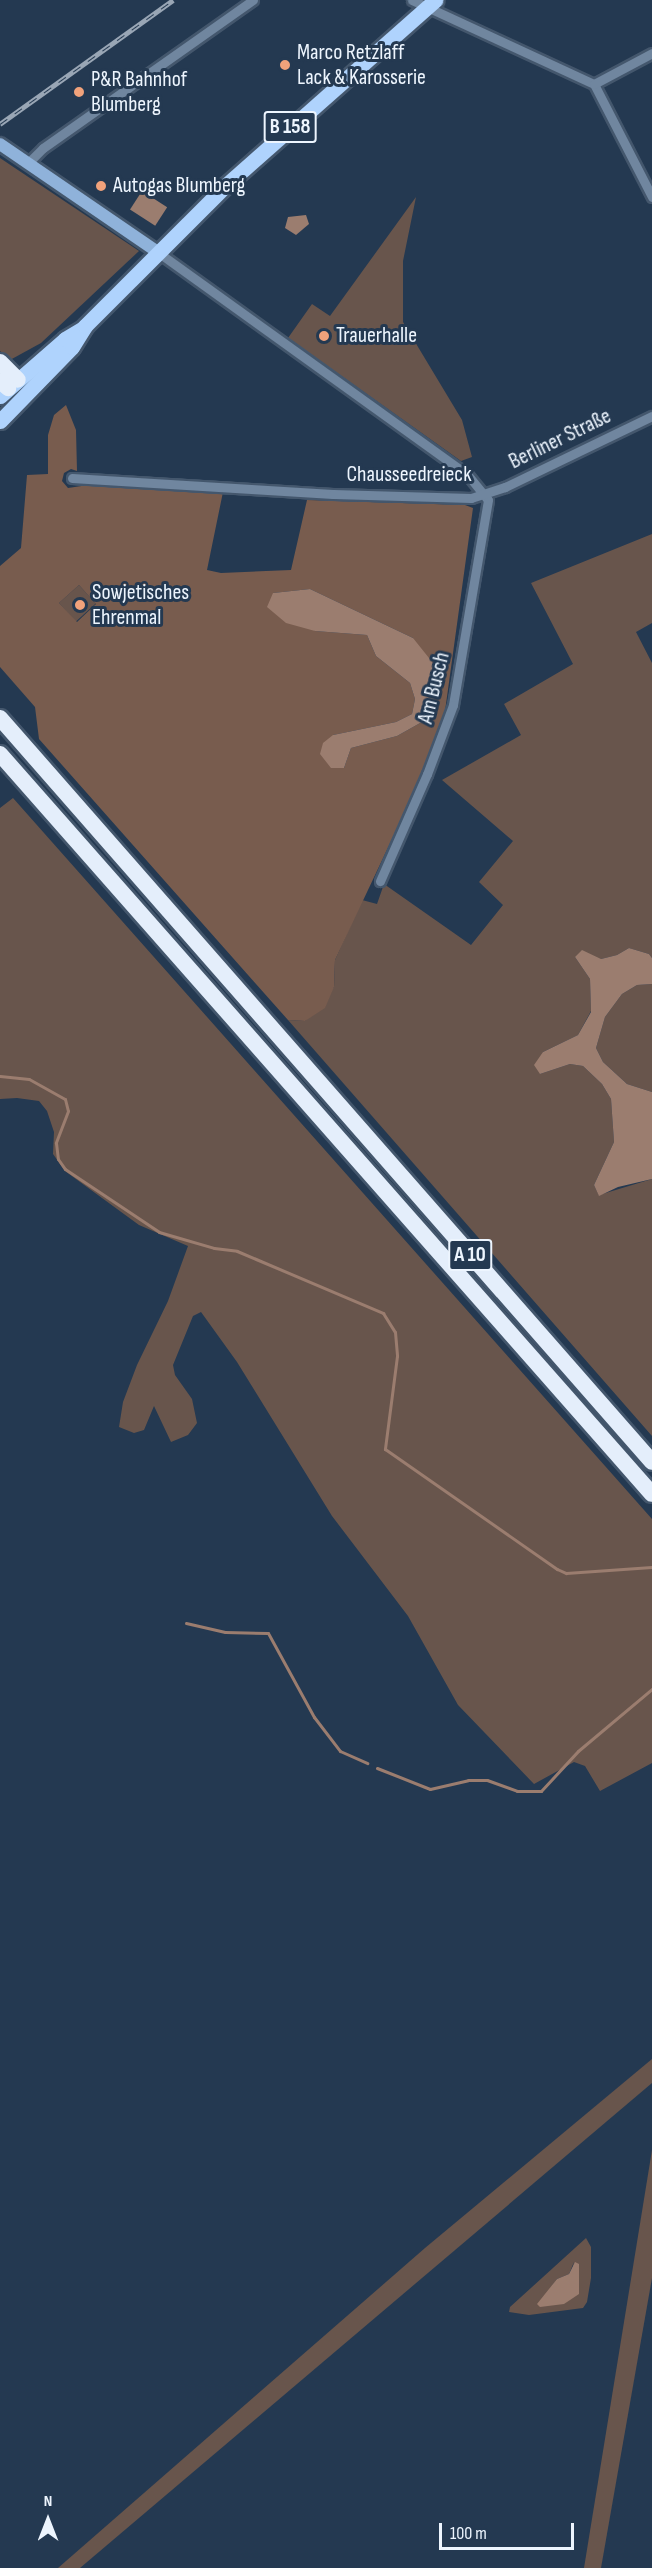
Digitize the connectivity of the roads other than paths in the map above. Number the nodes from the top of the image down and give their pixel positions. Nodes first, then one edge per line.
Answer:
1 (253, 0) edge
2 (412, 0) edge
3 (431, 3) edge
4 (652, 53) edge
5 (594, 84) junction
6 (0, 144) edge
7 (28, 163) junction
8 (652, 197) edge
9 (159, 253) junction
10 (0, 362) edge
11 (13, 390) edge
12 (652, 416) edge
13 (0, 421) edge
14 (72, 478) dead end
15 (484, 494) junction
16 (0, 718) edge
17 (2, 758) edge
18 (380, 881) dead end
19 (652, 1462) edge
20 (652, 1494) edge

1 - 7 street
2 - 3 street
3 - 5 street
3 - 9 main road, B 158
4 - 5 street
5 - 8 street
6 - 7 main road
7 - 9 main road
9 - 11 main road, B 158
9 - 15 street, Chausseedreieck
10 - 11 highway
11 - 13 main road, B 158
12 - 15 street, Berliner Straße
14 - 15 street, Chausseedreieck
15 - 18 street, Am Busch
16 - 19 highway, A 10
17 - 20 highway, A 10

